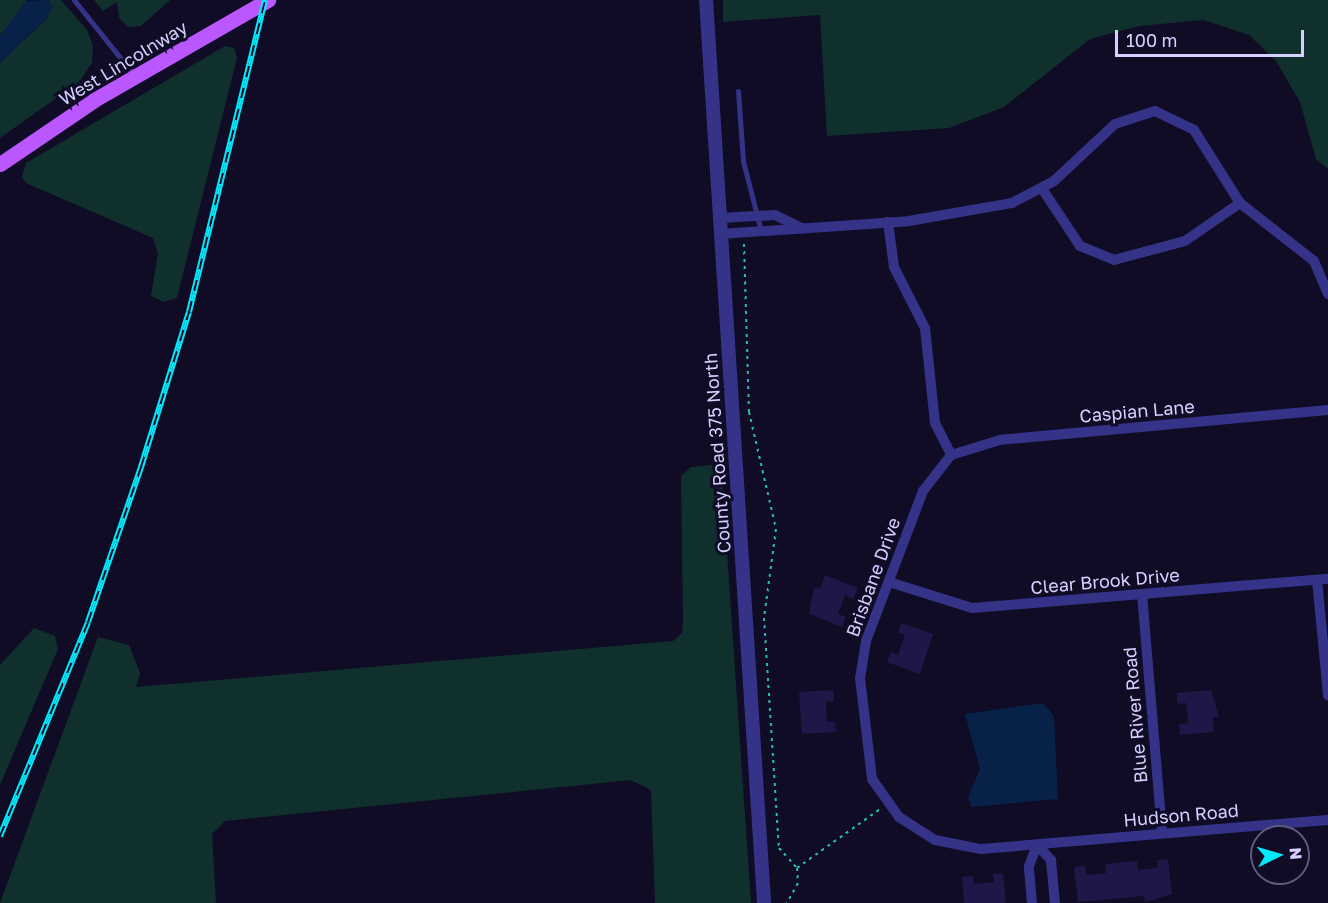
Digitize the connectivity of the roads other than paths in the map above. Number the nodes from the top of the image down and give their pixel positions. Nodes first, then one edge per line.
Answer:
1 (74, 0) edge
2 (268, 0) edge
3 (706, 0) edge
4 (135, 76) junction
5 (738, 91) dead end
6 (0, 164) edge
7 (1042, 190) junction
8 (1240, 203) junction
9 (761, 216) junction
10 (719, 218) junction
11 (888, 222) junction
12 (802, 228) junction
13 (761, 231) junction
14 (720, 234) junction
15 (1328, 294) edge
16 (1328, 410) edge
17 (951, 455) junction
18 (1323, 579) edge
19 (889, 582) junction
20 (1142, 594) junction
21 (1328, 695) edge
22 (1328, 820) edge
23 (1162, 833) junction
24 (1037, 845) junction
25 (764, 903) edge
26 (1032, 903) edge
27 (1054, 903) edge

1 - 4 lane
2 - 4 main road, West Lincolnway
3 - 10 street, County Road 375 North
4 - 6 main road, West Lincolnway
5 - 9 lane
7 - 8 street
7 - 8 street
7 - 11 street
8 - 15 street
9 - 10 street
9 - 12 street
9 - 13 lane
10 - 14 street, County Road 375 North
11 - 12 street
11 - 17 street
12 - 13 street
13 - 14 street
14 - 25 street, County Road 375 North
16 - 17 street, Caspian Lane
17 - 19 street, Brisbane Drive
18 - 20 street, Clear Brook Drive
18 - 21 street
19 - 20 street, Clear Brook Drive
19 - 24 street, Brisbane Drive
20 - 23 street, Blue River Road
22 - 23 street, Hudson Road
23 - 24 street, Hudson Road
24 - 26 street
24 - 27 street

